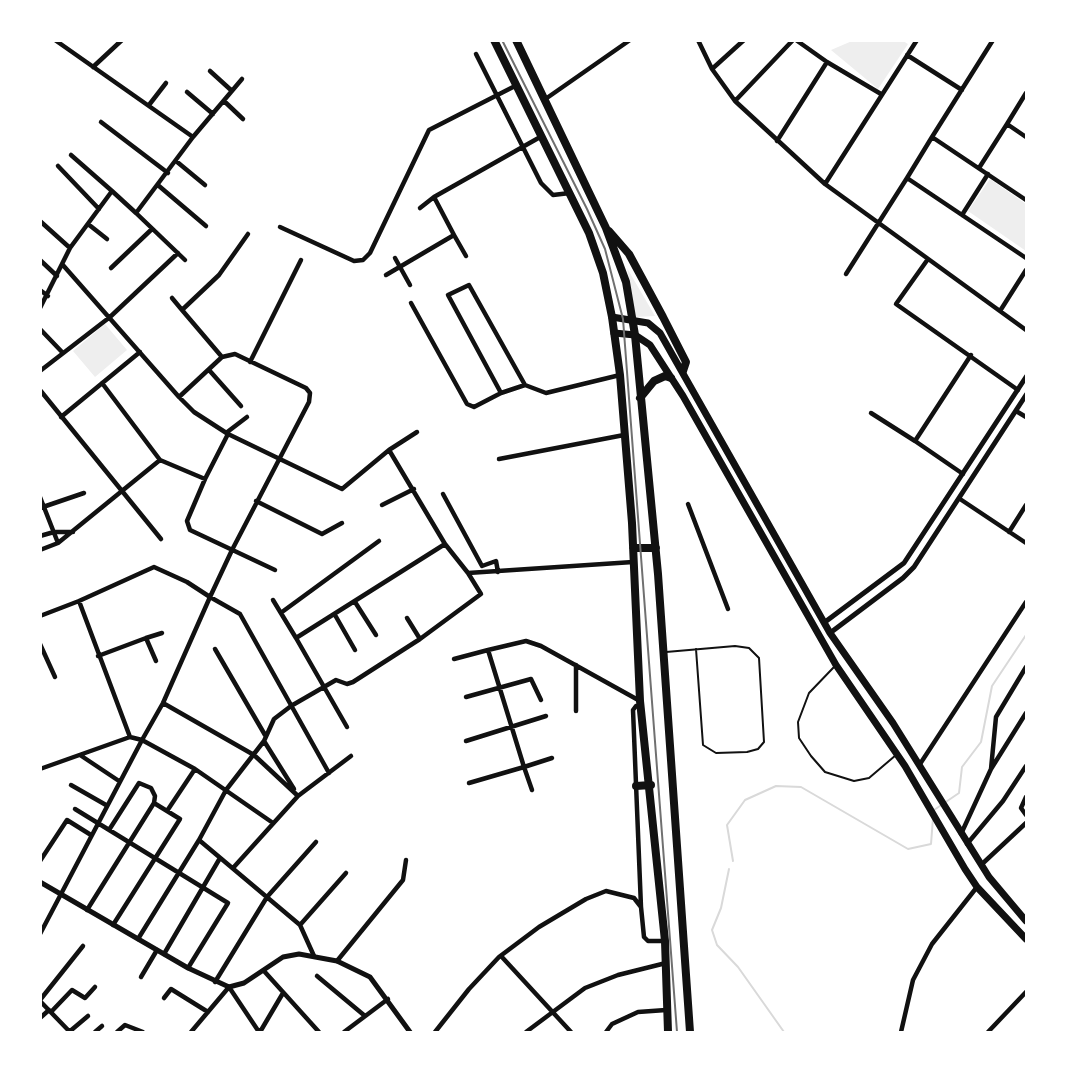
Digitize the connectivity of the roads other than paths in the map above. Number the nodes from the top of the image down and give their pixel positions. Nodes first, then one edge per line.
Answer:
1 (55, 40) edge
2 (122, 40) edge
3 (494, 40) edge
4 (516, 40) edge
5 (630, 40) edge
6 (698, 40) edge
7 (744, 40) edge
8 (795, 40) edge
9 (917, 40) edge
10 (993, 40) edge
11 (476, 54) dead end
12 (907, 55) junction
13 (827, 62) junction
14 (93, 67) junction
15 (712, 69) junction
16 (210, 71) dead end
17 (242, 79) dead end
18 (166, 83) dead end
19 (517, 85) junction
20 (962, 90) junction
21 (232, 91) junction
22 (187, 92) dead end
23 (1026, 93) edge
24 (881, 94) junction
25 (497, 95) junction
26 (544, 100) junction
27 (224, 101) junction
28 (735, 101) junction
29 (149, 105) junction
30 (213, 114) junction
31 (243, 119) dead end
32 (101, 122) dead end
33 (1007, 124) junction
34 (543, 136) junction
35 (194, 137) junction
36 (932, 137) junction
37 (1026, 137) edge
38 (777, 141) junction
39 (523, 147) junction
40 (71, 155) dead end
41 (176, 161) junction
42 (58, 166) dead end
43 (979, 168) junction
44 (168, 172) junction
45 (988, 174) junction
46 (907, 178) junction
47 (825, 184) junction
48 (205, 185) dead end
49 (159, 186) junction
50 (111, 191) junction
51 (570, 193) junction
52 (434, 197) junction
53 (1026, 200) edge
54 (420, 208) dead end
55 (99, 209) junction
56 (136, 213) junction
57 (962, 215) junction
58 (40, 221) edge
59 (88, 224) junction
60 (878, 224) junction
61 (206, 226) dead end
62 (280, 227) dead end
63 (606, 228) junction
64 (152, 229) junction
65 (248, 234) dead end
66 (454, 235) junction
67 (107, 239) dead end
68 (70, 248) junction
69 (178, 254) junction
70 (466, 256) dead end
71 (395, 258) dead end
72 (1026, 258) edge
73 (928, 259) junction
74 (185, 260) dead end
75 (301, 260) dead end
76 (40, 261) edge
77 (62, 264) junction
78 (399, 267) junction
79 (111, 268) dead end
80 (1026, 270) edge
81 (846, 274) dead end
82 (386, 275) dead end
83 (57, 276) junction
84 (410, 285) dead end
85 (40, 290) edge
86 (48, 296) junction
87 (172, 298) dead end
88 (411, 303) dead end
89 (40, 308) edge
90 (182, 310) junction
91 (1000, 311) junction
92 (110, 317) junction
93 (612, 317) junction
94 (632, 320) junction
95 (40, 329) edge
96 (1026, 330) edge
97 (614, 333) junction
98 (635, 335) junction
99 (62, 352) junction
100 (140, 352) junction
101 (971, 356) junction
102 (222, 357) junction
103 (250, 362) junction
104 (209, 370) junction
105 (40, 371) edge
106 (683, 371) junction
107 (620, 375) junction
108 (1026, 377) edge
109 (671, 378) junction
110 (102, 383) junction
111 (525, 385) junction
112 (40, 390) edge
113 (1018, 390) junction
114 (501, 393) junction
115 (1026, 395) edge
116 (179, 397) junction
117 (640, 399) junction
118 (241, 406) dead end
119 (1016, 411) junction
120 (872, 413) dead end
121 (61, 417) junction
122 (247, 417) dead end
123 (1026, 417) edge
124 (417, 432) dead end
125 (227, 434) junction
126 (624, 435) junction
127 (915, 441) junction
128 (389, 450) junction
129 (278, 459) junction
130 (499, 459) dead end
131 (160, 460) junction
132 (963, 474) junction
133 (206, 479) junction
134 (414, 489) junction
135 (123, 492) junction
136 (84, 493) dead end
137 (443, 494) dead end
138 (40, 497) edge
139 (960, 499) junction
140 (256, 501) junction
141 (688, 504) dead end
142 (382, 505) dead end
143 (1026, 505) edge
144 (42, 508) edge
145 (342, 523) dead end
146 (54, 532) junction
147 (73, 532) junction
148 (1009, 532) junction
149 (40, 536) edge
150 (161, 539) dead end
151 (379, 541) dead end
152 (58, 543) junction
153 (1026, 543) edge
154 (445, 544) junction
155 (633, 548) junction
156 (656, 548) junction
157 (40, 550) edge
158 (232, 550) junction
159 (633, 562) junction
160 (274, 570) dead end
161 (468, 573) junction
162 (498, 573) junction
163 (210, 597) junction
164 (273, 600) dead end
165 (79, 602) junction
166 (355, 602) junction
167 (1026, 602) edge
168 (728, 609) dead end
169 (282, 612) junction
170 (335, 615) junction
171 (40, 616) edge
172 (407, 618) dead end
173 (825, 622) junction
174 (162, 633) dead end
175 (831, 633) junction
176 (376, 635) dead end
177 (146, 638) junction
178 (296, 638) junction
179 (420, 639) junction
180 (40, 644) edge
181 (215, 649) dead end
182 (696, 649) junction
183 (355, 650) dead end
184 (488, 650) junction
185 (664, 652) junction
186 (98, 656) junction
187 (454, 659) dead end
188 (156, 661) dead end
189 (576, 665) junction
190 (836, 665) junction
191 (1026, 667) edge
192 (55, 677) dead end
193 (324, 686) junction
194 (498, 688) junction
195 (466, 697) dead end
196 (541, 700) dead end
197 (163, 703) junction
198 (641, 704) junction
199 (291, 706) junction
200 (576, 711) dead end
201 (1026, 713) edge
202 (546, 716) dead end
203 (511, 726) junction
204 (348, 727) dead end
205 (130, 737) junction
206 (264, 738) junction
207 (142, 740) junction
208 (466, 741) dead end
209 (897, 754) junction
210 (80, 755) junction
211 (254, 755) junction
212 (351, 756) dead end
213 (552, 758) dead end
214 (920, 764) junction
215 (524, 766) junction
216 (1026, 766) edge
217 (40, 769) edge
218 (195, 769) junction
219 (991, 770) junction
220 (329, 773) junction
221 (119, 781) junction
222 (469, 783) dead end
223 (71, 785) dead end
224 (651, 785) junction
225 (636, 786) junction
226 (226, 790) junction
227 (532, 790) dead end
228 (298, 796) junction
229 (1026, 797) edge
230 (154, 803) junction
231 (106, 805) junction
232 (75, 809) dead end
233 (167, 811) junction
234 (1026, 815) edge
235 (97, 822) junction
236 (273, 823) junction
237 (1026, 823) edge
238 (109, 830) junction
239 (960, 831) junction
240 (92, 835) junction
241 (199, 840) junction
242 (316, 842) dead end
243 (130, 843) junction
244 (967, 844) junction
245 (154, 858) junction
246 (220, 858) junction
247 (406, 860) dead end
248 (40, 861) edge
249 (981, 865) junction
250 (233, 868) junction
251 (178, 873) junction
252 (346, 873) dead end
253 (40, 882) edge
254 (977, 887) junction
255 (203, 888) junction
256 (62, 895) junction
257 (267, 897) junction
258 (641, 907) junction
259 (87, 910) junction
260 (1017, 910) junction
261 (1007, 918) junction
262 (1026, 921) edge
263 (113, 925) junction
264 (300, 925) junction
265 (40, 934) edge
266 (138, 939) junction
267 (1026, 939) edge
268 (665, 941) junction
269 (83, 945) dead end
270 (157, 950) junction
271 (164, 954) junction
272 (315, 956) junction
273 (501, 956) junction
274 (338, 961) junction
275 (666, 963) junction
276 (188, 968) junction
277 (264, 971) junction
278 (317, 976) dead end
279 (141, 977) dead end
280 (214, 982) junction
281 (95, 987) dead end
282 (229, 987) junction
283 (1026, 992) edge
284 (284, 993) junction
285 (164, 998) dead end
286 (388, 999) junction
287 (40, 1000) edge
288 (666, 1010) junction
289 (50, 1011) junction
290 (554, 1011) junction
291 (208, 1012) junction
292 (88, 1016) dead end
293 (365, 1016) junction
294 (40, 1018) edge
295 (102, 1026) dead end
296 (70, 1032) edge
297 (95, 1032) edge
298 (117, 1032) edge
299 (143, 1032) edge
300 (191, 1032) edge
301 (259, 1032) edge
302 (319, 1032) edge
303 (344, 1032) edge
304 (410, 1032) edge
305 (435, 1032) edge
306 (526, 1032) edge
307 (572, 1032) edge
308 (606, 1032) edge
309 (668, 1032) edge
310 (690, 1032) edge
311 (901, 1032) edge
312 (988, 1032) edge

1 - 14 street
2 - 14 street
3 - 19 highway
4 - 26 highway
5 - 26 street
6 - 15 street
7 - 15 street
8 - 13 street
8 - 28 street
9 - 12 street
10 - 20 street
11 - 25 street
12 - 20 street
12 - 24 street
13 - 24 street
13 - 38 street
14 - 29 street
15 - 28 street
16 - 21 street
17 - 21 street
18 - 29 street
19 - 25 street
19 - 34 highway
20 - 36 street
21 - 27 street
22 - 30 street
23 - 33 street
24 - 47 street
25 - 39 street
25 - 62 street
26 - 63 highway
27 - 30 street
27 - 31 street
28 - 38 street
29 - 35 street
30 - 35 street
32 - 44 street
33 - 37 street
33 - 43 street
34 - 39 street
34 - 51 highway
35 - 41 street
36 - 43 street
36 - 46 street
38 - 47 street
39 - 51 street
39 - 52 street
40 - 50 street
41 - 44 street
41 - 48 street
42 - 55 street
43 - 45 street
44 - 49 street
45 - 53 street
45 - 57 street
46 - 57 street
46 - 60 street
47 - 60 street
49 - 56 street
49 - 61 street
50 - 55 street
50 - 56 street
51 - 93 highway
52 - 54 street
52 - 66 street
55 - 59 street
56 - 64 street
57 - 72 street
58 - 68 street
59 - 67 street
59 - 68 street
60 - 73 street
60 - 81 street
63 - 94 highway
63 - 106 highway
64 - 69 street
64 - 79 street
65 - 90 street
66 - 70 street
66 - 78 street
68 - 77 street
69 - 74 street
69 - 92 street
71 - 78 street
73 - 91 street
73 - 101 street
75 - 103 street
76 - 83 street
77 - 83 street
77 - 92 street
78 - 82 street
78 - 84 street
80 - 91 street
83 - 86 street
85 - 86 street
86 - 89 street
87 - 90 street
88 - 114 street
90 - 102 street
91 - 96 street
92 - 99 street
92 - 100 street
93 - 94 main road
93 - 97 highway
94 - 98 highway
94 - 106 main road
95 - 99 street
97 - 98 main road
97 - 107 highway
98 - 109 main road
98 - 117 highway
99 - 105 street
100 - 110 street
100 - 116 street
101 - 113 street
101 - 127 street
102 - 103 street
102 - 104 street
103 - 129 street
104 - 116 street
104 - 118 street
106 - 173 main road
107 - 111 street
107 - 126 highway
108 - 113 street
109 - 117 highway
109 - 190 main road
110 - 121 street
110 - 131 street
111 - 114 street
111 - 114 street
112 - 121 street
113 - 132 street
115 - 119 street
116 - 125 street
117 - 156 highway
119 - 123 street
119 - 139 street
120 - 127 street
121 - 135 street
122 - 125 street
124 - 128 street
125 - 129 street
125 - 133 street
126 - 130 street
126 - 155 highway
127 - 132 street
128 - 129 street
128 - 134 street
129 - 140 street
131 - 133 street
131 - 135 street
132 - 173 street
133 - 158 street
134 - 142 street
134 - 154 street
135 - 147 street
135 - 150 street
136 - 144 street
137 - 162 street
138 - 144 street
139 - 148 street
139 - 175 street
140 - 145 street
140 - 158 street
141 - 168 street
143 - 148 street
144 - 146 street
146 - 147 street
146 - 149 street
146 - 152 street
147 - 152 street
148 - 153 street
151 - 169 street
152 - 157 street
154 - 161 street
154 - 166 street
155 - 156 highway
155 - 159 highway
156 - 185 highway
158 - 160 street
158 - 163 street
159 - 162 street
159 - 198 highway
161 - 162 street
161 - 179 street
163 - 165 street
163 - 197 street
163 - 199 street
164 - 169 street
165 - 171 street
165 - 186 street
166 - 170 street
166 - 176 street
167 - 214 street
169 - 178 street
170 - 178 street
170 - 183 street
172 - 179 street
173 - 175 main road
174 - 177 street
175 - 214 main road
177 - 186 street
177 - 188 street
178 - 193 street
179 - 193 street
180 - 192 street
181 - 206 street
182 - 182 lane
182 - 185 lane
184 - 187 street
184 - 189 street
184 - 194 street
185 - 310 highway
186 - 205 street
189 - 198 street
189 - 200 street
190 - 209 main road
190 - 209 lane
191 - 219 street
193 - 199 street
193 - 204 street
194 - 195 street
194 - 196 street
194 - 203 street
197 - 207 street
197 - 211 street
198 - 224 highway
198 - 225 street
199 - 206 street
199 - 220 street
201 - 219 street
202 - 203 street
203 - 208 street
203 - 215 street
205 - 207 street
205 - 210 street
206 - 211 street
206 - 228 street
207 - 218 street
207 - 221 street
209 - 254 main road
210 - 217 street
210 - 221 street
211 - 226 street
211 - 228 street
212 - 220 street
213 - 215 street
214 - 239 main road
215 - 222 street
215 - 227 street
216 - 244 street
218 - 226 street
218 - 233 street
219 - 239 street
220 - 228 street
221 - 231 street
223 - 231 street
224 - 225 highway
224 - 268 highway
225 - 258 street
226 - 236 street
226 - 241 street
228 - 236 street
229 - 234 street
230 - 233 street
230 - 238 street
230 - 243 street
231 - 235 street
232 - 235 street
233 - 245 street
235 - 238 street
235 - 240 street
236 - 250 street
237 - 249 street
238 - 243 street
239 - 244 main road
240 - 248 street
240 - 256 street
241 - 246 street
241 - 251 street
242 - 257 street
243 - 245 street
243 - 259 street
244 - 249 main road
245 - 251 street
245 - 263 street
246 - 250 street
246 - 255 street
247 - 274 street
249 - 260 main road
250 - 257 street
251 - 255 street
251 - 266 street
252 - 264 street
253 - 256 street
254 - 261 main road
254 - 311 street
255 - 271 street
255 - 276 street
256 - 259 street
256 - 265 street
257 - 264 street
257 - 280 street
258 - 268 street
258 - 273 street
259 - 263 street
260 - 261 main road
260 - 262 main road
261 - 267 main road
263 - 266 street
264 - 272 street
266 - 270 street
268 - 275 highway
269 - 287 street
270 - 271 street
270 - 279 street
271 - 276 street
272 - 274 street
272 - 277 street
273 - 290 street
273 - 305 street
274 - 286 street
275 - 288 highway
275 - 290 street
276 - 280 street
277 - 282 street
277 - 284 street
278 - 293 street
280 - 282 street
281 - 289 street
282 - 291 street
282 - 301 street
283 - 312 street
284 - 301 street
284 - 302 street
285 - 291 street
286 - 293 street
286 - 304 street
287 - 289 street
288 - 308 street
288 - 309 highway
289 - 294 street
289 - 296 street
290 - 306 street
290 - 307 street
291 - 300 street
292 - 296 street
293 - 303 street
295 - 297 street
298 - 299 street

